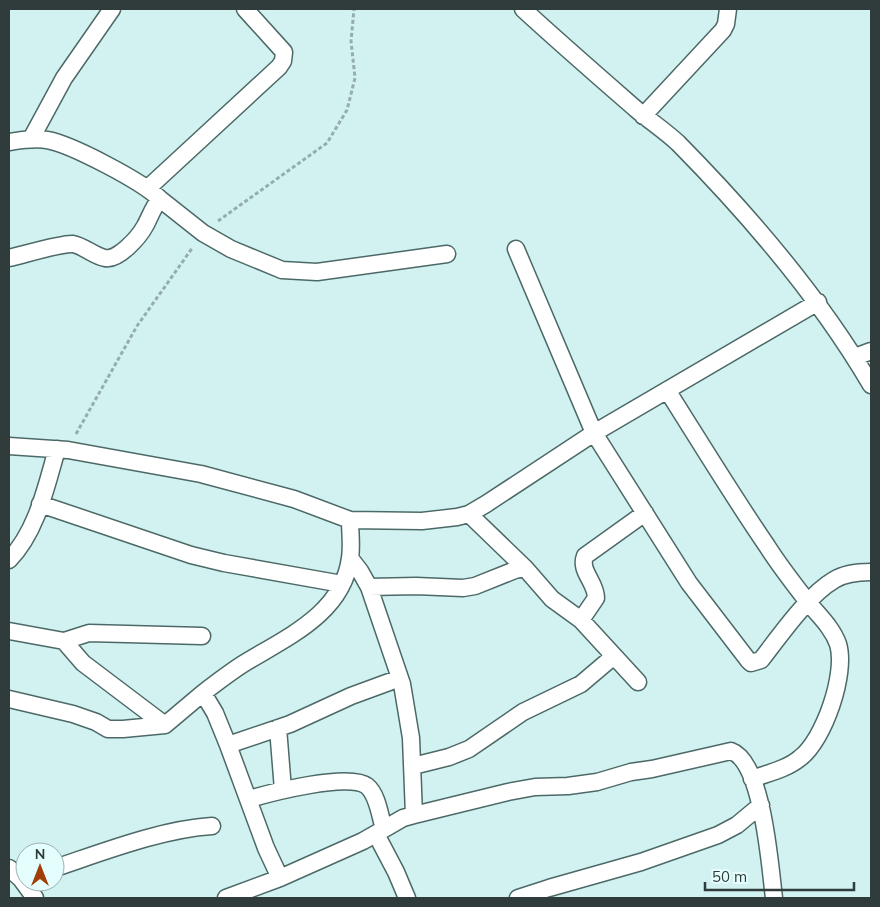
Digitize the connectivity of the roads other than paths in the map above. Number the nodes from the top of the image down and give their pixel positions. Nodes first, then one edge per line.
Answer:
1 (112, 9) edge
2 (245, 9) edge
3 (523, 9) edge
4 (728, 9) edge
5 (643, 116) junction
6 (31, 139) junction
7 (9, 142) edge
8 (154, 193) junction
9 (516, 249) dead end
10 (448, 254) dead end
11 (9, 258) edge
12 (818, 302) junction
13 (871, 351) edge
14 (855, 358) junction
15 (871, 385) edge
16 (667, 390) junction
17 (594, 433) junction
18 (9, 446) edge
19 (57, 449) junction
20 (40, 504) junction
21 (645, 513) junction
22 (469, 514) junction
23 (350, 520) junction
24 (350, 558) junction
25 (9, 560) edge
26 (525, 568) junction
27 (871, 572) edge
28 (342, 584) junction
29 (369, 587) junction
30 (808, 602) junction
31 (581, 620) junction
32 (9, 631) edge
33 (202, 636) dead end
34 (64, 641) junction
35 (614, 656) junction
36 (400, 678) junction
37 (638, 682) dead end
38 (203, 693) junction
39 (9, 699) edge
40 (165, 724) junction
41 (278, 728) junction
42 (228, 745) junction
43 (413, 766) junction
44 (752, 779) junction
45 (283, 790) junction
46 (249, 799) junction
47 (761, 805) junction
48 (414, 815) junction
49 (212, 826) dead end
50 (380, 832) junction
51 (65, 865) edge
52 (280, 878) junction
53 (226, 898) edge
54 (407, 898) edge
55 (518, 898) edge
56 (774, 898) edge

1 - 6 street
2 - 8 street
3 - 5 street
4 - 5 street
5 - 12 street
6 - 7 street
6 - 8 street
8 - 10 street
8 - 11 street
9 - 17 street
12 - 14 street
12 - 16 street
13 - 14 street
14 - 15 street
16 - 17 street
16 - 30 street
17 - 21 street
17 - 22 street
18 - 19 street
19 - 20 street
19 - 23 street
20 - 25 street
20 - 28 street
21 - 30 street
21 - 31 street
22 - 23 street
22 - 26 street
23 - 24 street
24 - 28 street
24 - 29 street
26 - 29 street
26 - 31 street
27 - 30 street
28 - 38 street
29 - 36 street
30 - 44 street
31 - 35 street
32 - 34 street
33 - 34 street
34 - 40 street
35 - 37 street
35 - 43 street
36 - 41 street
36 - 43 street
38 - 40 street
38 - 42 street
39 - 40 street
41 - 42 street
41 - 45 street
42 - 46 street
43 - 48 street
44 - 47 street
44 - 48 street
45 - 46 street
45 - 50 street
46 - 52 street
47 - 55 street
47 - 56 street
48 - 50 street
49 - 51 street
50 - 52 street
50 - 54 street
52 - 53 street

